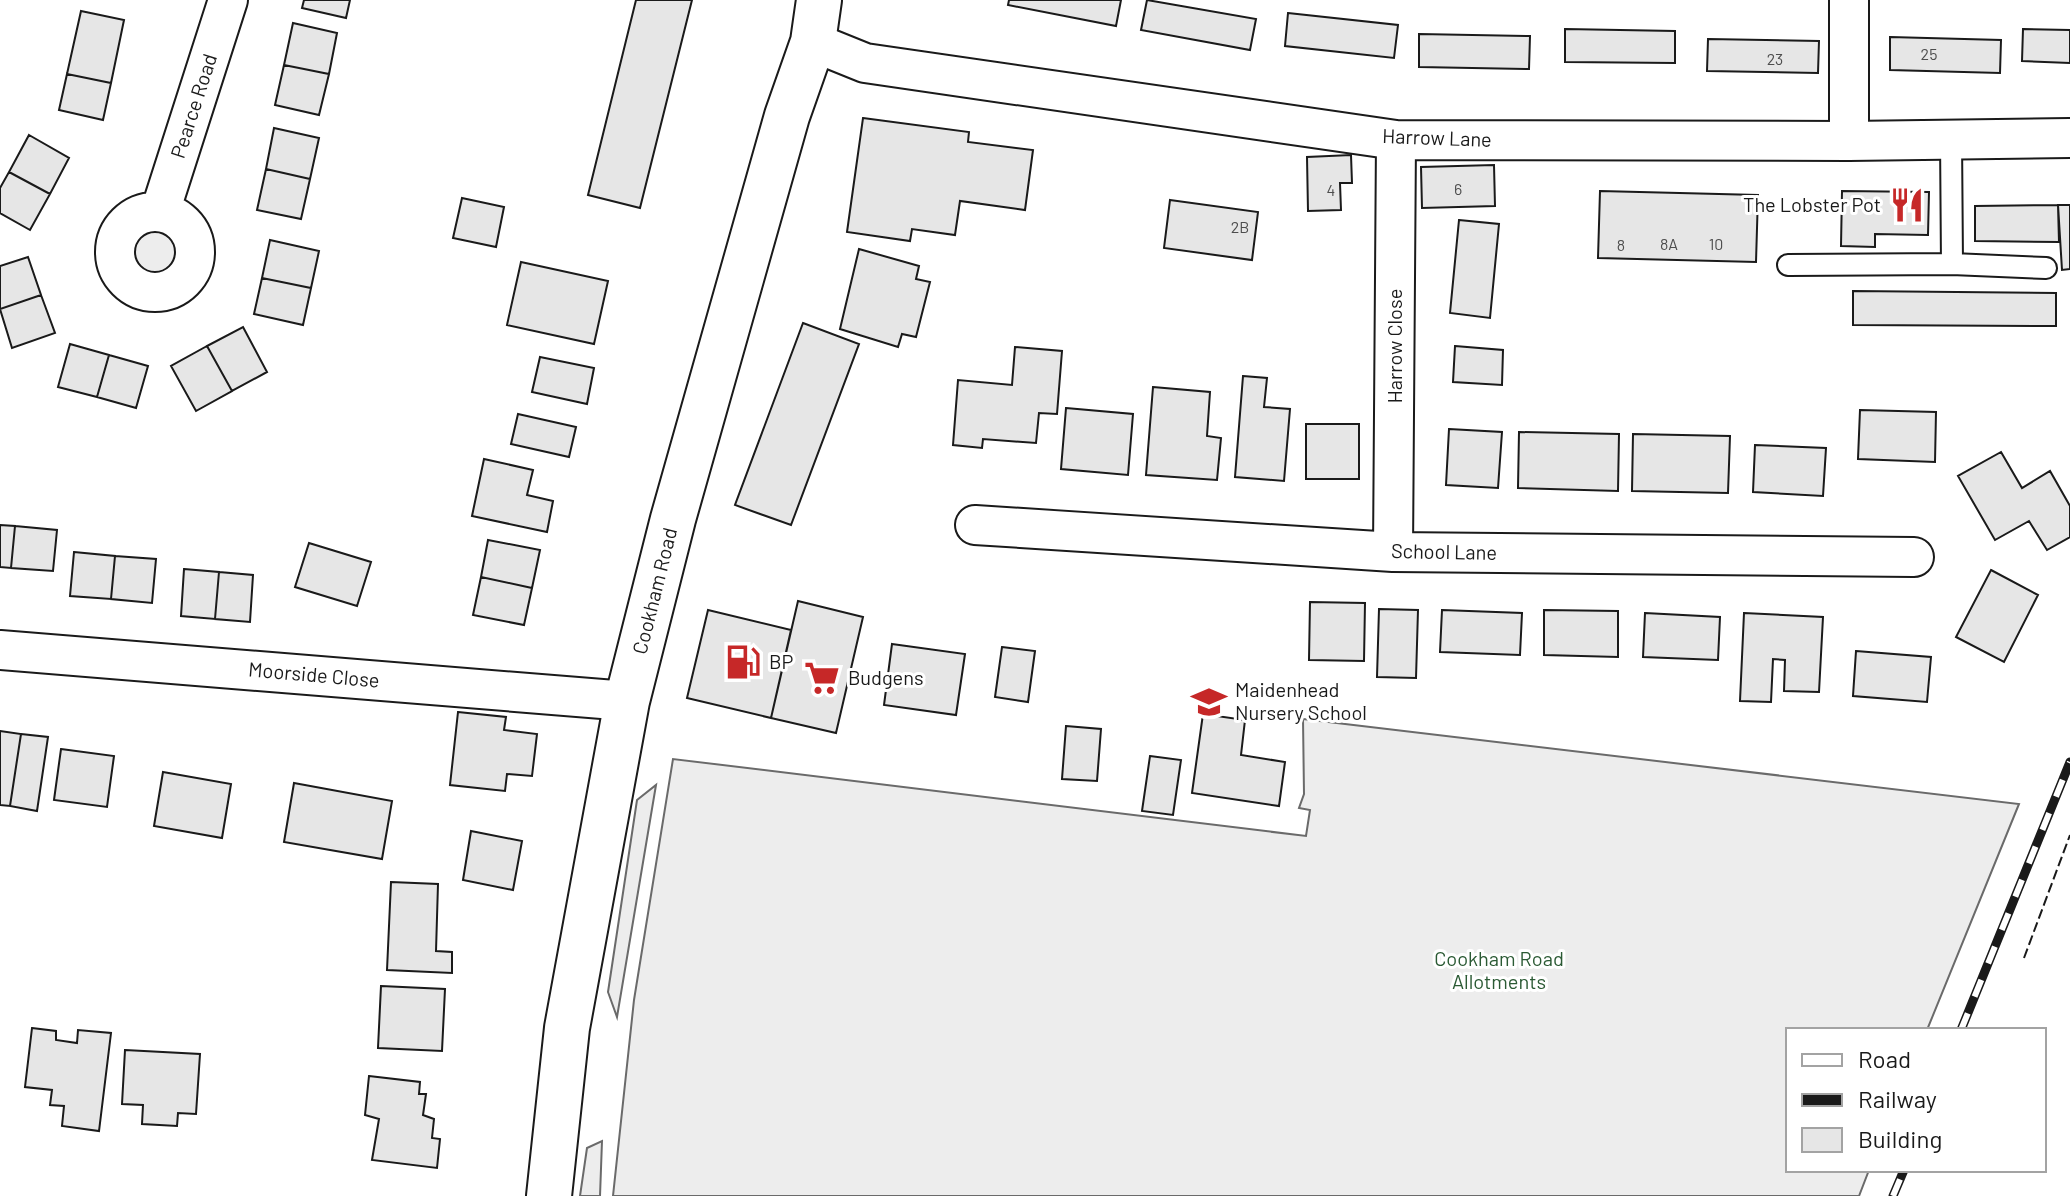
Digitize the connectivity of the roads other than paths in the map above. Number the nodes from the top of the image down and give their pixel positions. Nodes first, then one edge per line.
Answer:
1 (228, 0) edge
2 (1849, 0) edge
3 (816, 21) edge
4 (1951, 137) junction
5 (2070, 138) edge
6 (1396, 140) junction
7 (1849, 141) junction
8 (160, 212) dead end
9 (1952, 264) junction
10 (1788, 265) dead end
11 (2046, 268) dead end
12 (975, 525) dead end
13 (1393, 552) junction
14 (1914, 557) dead end
15 (0, 650) edge
16 (627, 701) junction
17 (549, 1196) edge

1 - 8 street, Pearce Road
2 - 7 street
3 - 6 street, Harrow Lane
3 - 16 main road, Cookham Road
4 - 5 street, Harrow Lane
4 - 7 street, Harrow Lane
4 - 9 lane
6 - 7 street, Harrow Lane
6 - 13 street, Harrow Close
9 - 10 lane
9 - 11 lane
12 - 13 street, School Lane
13 - 14 street, School Lane
15 - 16 street, Moorside Close
16 - 17 main road, Cookham Road

